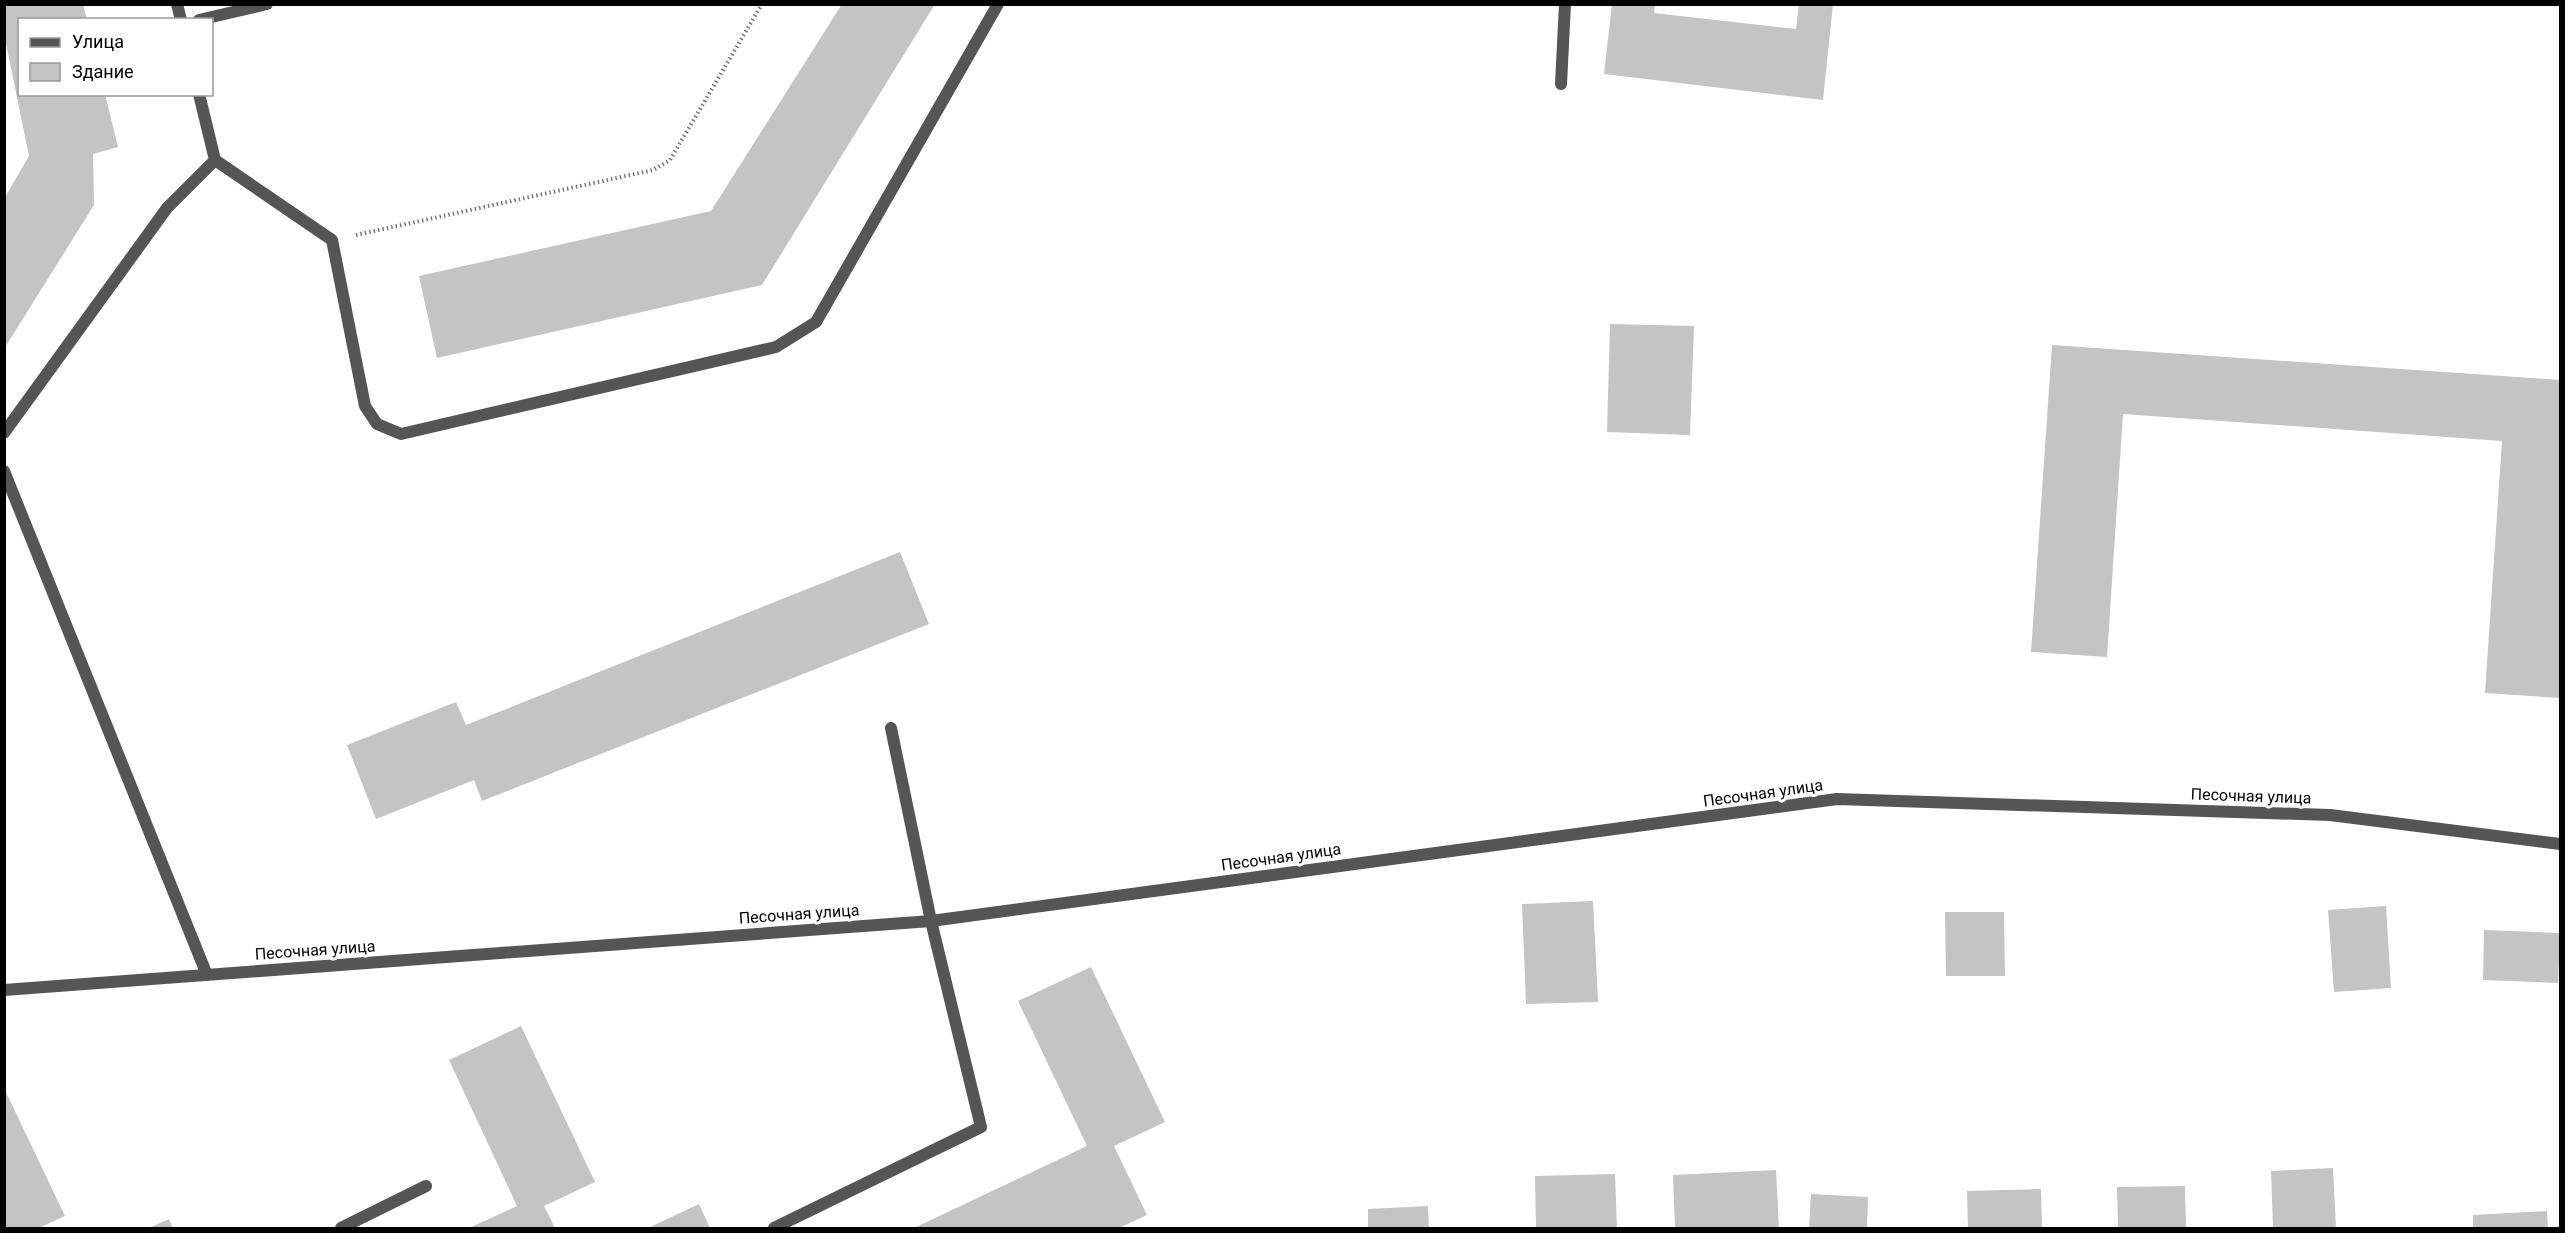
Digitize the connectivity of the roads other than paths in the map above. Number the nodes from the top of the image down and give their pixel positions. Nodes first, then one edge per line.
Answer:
1 (267, 4) edge
2 (998, 4) edge
3 (1565, 4) edge
4 (208, 18) edge
5 (1561, 84) dead end
6 (199, 96) edge
7 (215, 160) junction
8 (4, 433) edge
9 (4, 471) edge
10 (891, 728) dead end
11 (2560, 844) edge
12 (932, 921) junction
13 (207, 975) junction
14 (4, 990) edge
15 (426, 1186) dead end
16 (341, 1228) edge
17 (774, 1228) edge

1 - 4 street
2 - 7 street
3 - 5 street
6 - 7 street
7 - 8 street
9 - 13 street
10 - 12 street
11 - 12 street, Песочная улица
12 - 13 street, Песочная улица
12 - 17 street
13 - 14 street, Песочная улица
15 - 16 street

